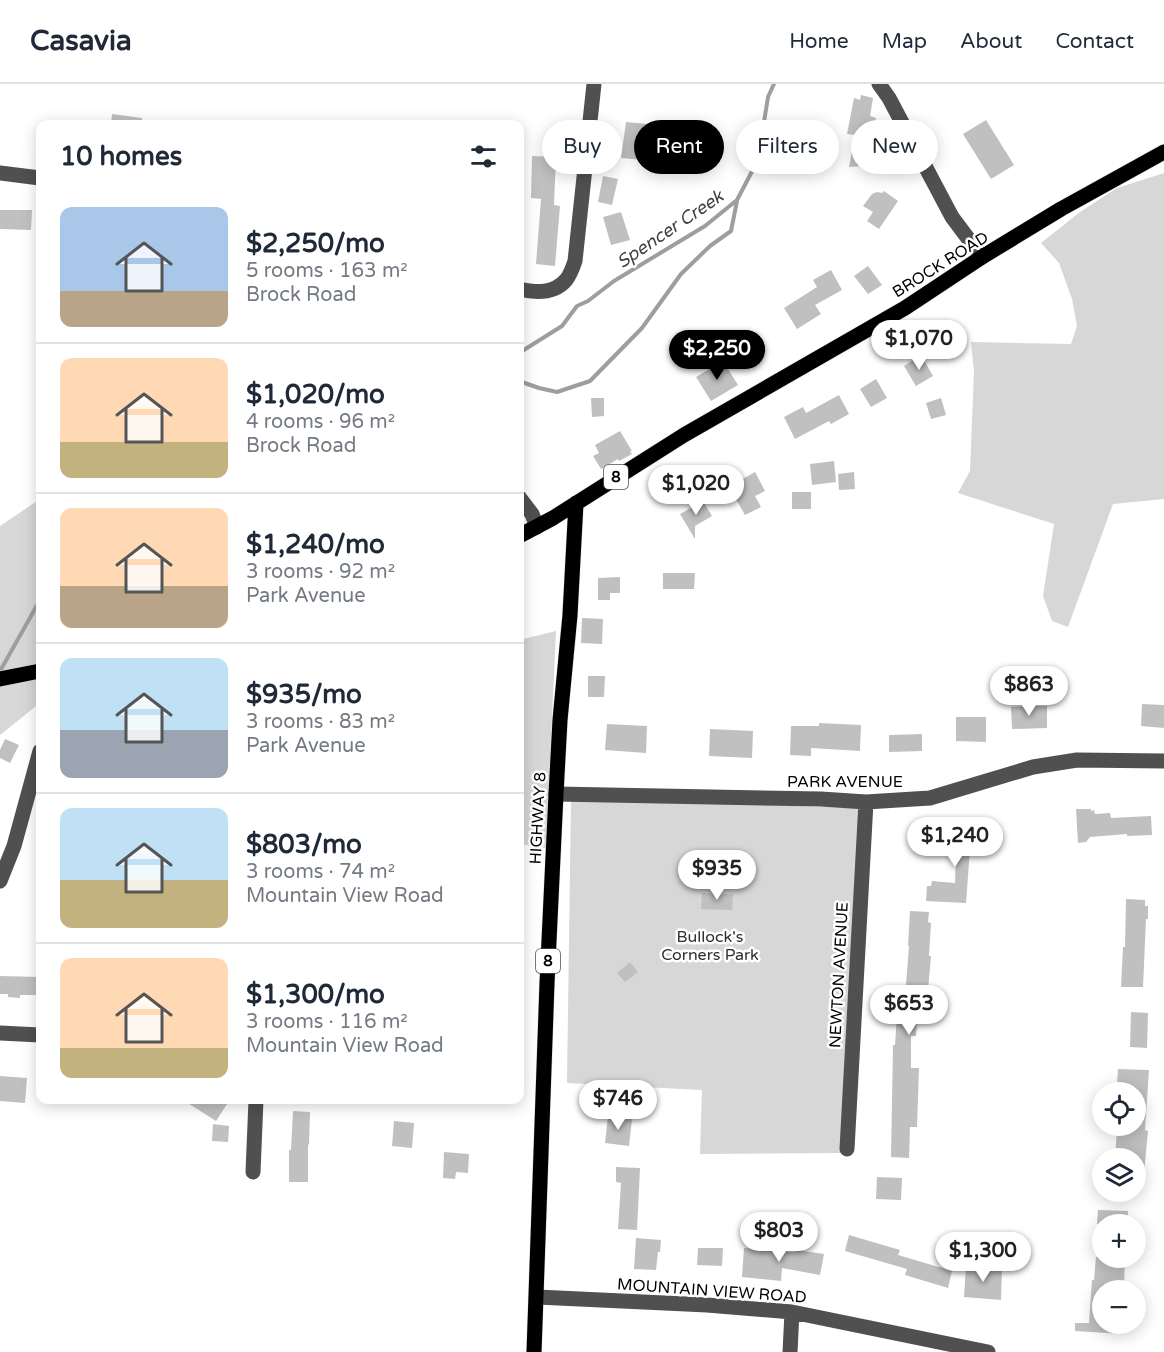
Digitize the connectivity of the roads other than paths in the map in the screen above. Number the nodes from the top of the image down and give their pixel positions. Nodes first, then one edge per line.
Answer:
1 (594, 84) edge
2 (879, 84) edge
3 (1164, 152) edge
4 (0, 173) edge
5 (36, 178) edge
6 (982, 257) junction
7 (524, 290) edge
8 (524, 503) edge
9 (576, 503) junction
10 (537, 527) junction
11 (524, 534) edge
12 (35, 672) edge
13 (0, 679) edge
14 (1164, 761) edge
15 (36, 766) edge
16 (556, 794) junction
17 (866, 802) junction
18 (0, 880) edge
19 (0, 1033) edge
20 (36, 1035) edge
21 (256, 1104) edge
22 (847, 1149) dead end
23 (253, 1172) dead end
24 (537, 1297) junction
25 (792, 1312) junction
26 (534, 1352) edge
27 (790, 1352) edge
28 (988, 1352) edge

1 - 7 street
2 - 6 street
3 - 6 main road, BROCK ROAD / 8
4 - 5 street
6 - 9 main road, BROCK ROAD / 8
8 - 10 street
9 - 10 main road, BROCK ROAD
9 - 16 main road, HIGHWAY 8 / 8
10 - 11 main road, BROCK ROAD
12 - 13 main road
14 - 17 street, PARK AVENUE
15 - 18 street
16 - 17 street, PARK AVENUE
16 - 24 main road, HIGHWAY 8 / 8
17 - 22 street, NEWTON AVENUE
19 - 20 street
21 - 23 street
24 - 25 street, MOUNTAIN VIEW ROAD
24 - 26 main road, HIGHWAY 8 / 8
25 - 27 street
25 - 28 street, MOUNTAIN VIEW ROAD

